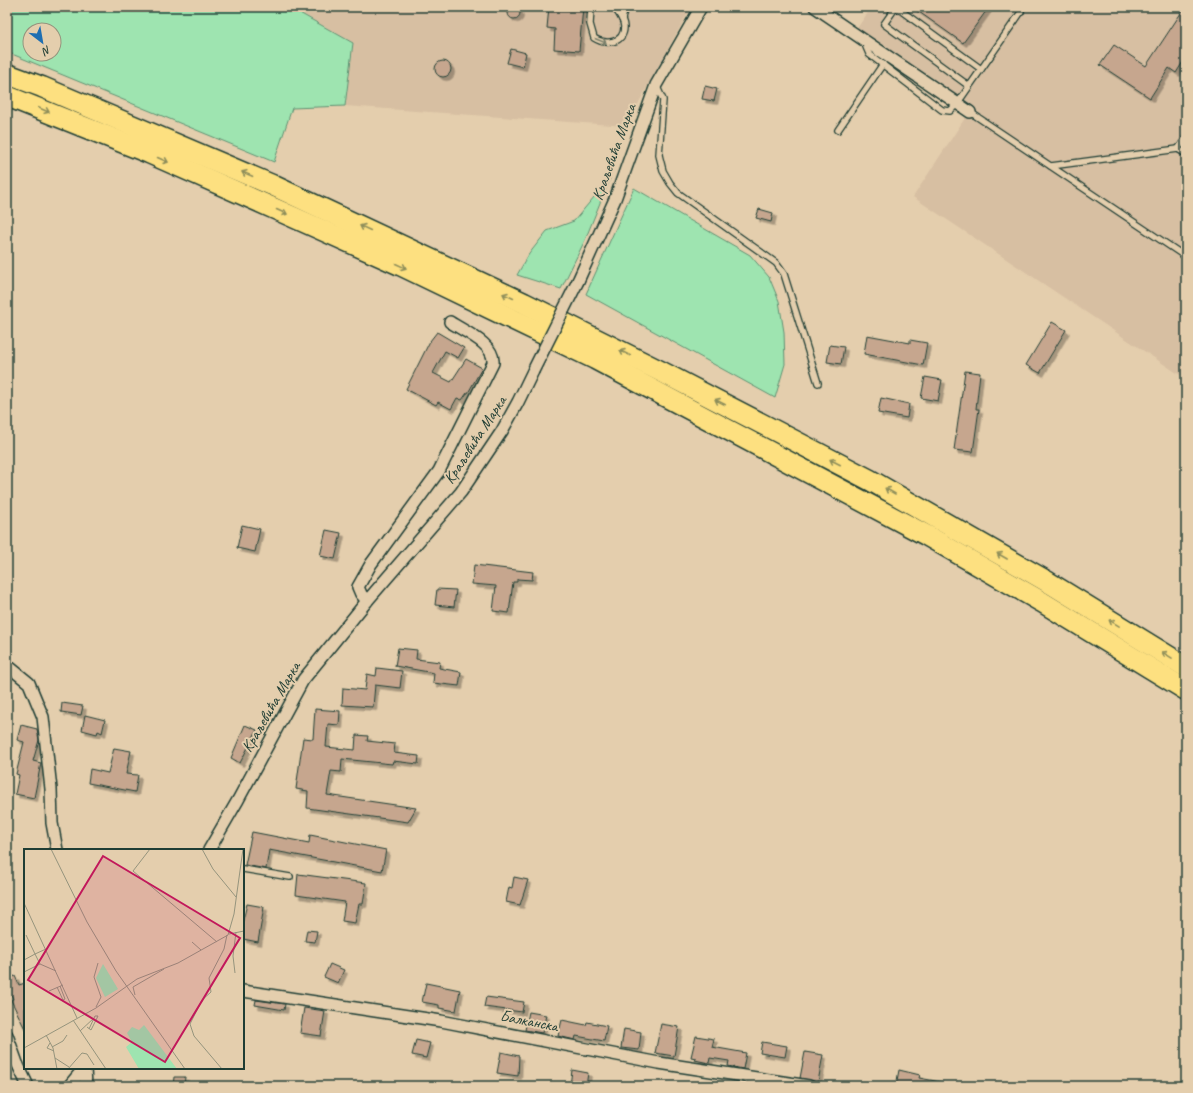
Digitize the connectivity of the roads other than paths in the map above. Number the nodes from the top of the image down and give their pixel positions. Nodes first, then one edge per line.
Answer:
1 (591, 7) edge
2 (614, 7) edge
3 (625, 7) edge
4 (701, 7) edge
5 (815, 7) edge
6 (1021, 12) dead end
7 (622, 19) junction
8 (867, 43) junction
9 (883, 64) junction
10 (981, 69) junction
11 (7, 74) edge
12 (656, 84) junction
13 (969, 86) junction
14 (7, 96) edge
15 (957, 104) junction
16 (970, 112) joint
17 (838, 130) dead end
18 (1186, 138) edge
19 (1178, 150) junction
20 (1186, 154) edge
21 (1051, 166) junction
22 (1186, 258) edge
23 (450, 322) dead end
24 (818, 383) dead end
25 (367, 601) junction
26 (7, 665) edge
27 (1186, 667) edge
28 (1186, 690) edge
29 (57, 849) edge
30 (209, 849) edge
31 (244, 869) edge
32 (290, 877) dead end
33 (244, 991) edge
34 (7, 1035) edge
35 (84, 1069) edge
36 (85, 1069) edge
37 (28, 1086) edge
38 (69, 1086) edge
39 (86, 1086) edge
40 (809, 1086) edge

1 -> 7 lane
2 - 7 lane
3 - 7 lane
4 - 12 street, Краљевића Марка
5 - 8 street
6 - 10 lane
8 - 9 lane
8 - 15 street
9 - 15 lane
9 - 17 lane
10 - 13 lane
10 - 13 lane
27 -> 11 highway
12 - 24 lane
12 - 25 street, Краљевића Марка, bridge
13 - 15 lane
14 -> 28 highway
15 - 16 street
16 - 21 lane
18 - 19 lane
19 - 20 lane
19 - 21 lane
21 - 22 lane
23 - 25 street
25 - 30 street, Краљевића Марка
26 - 29 street
31 - 32 lane
33 - 40 street, Балканска
34 - 37 street
35 - 38 street
36 - 39 street

